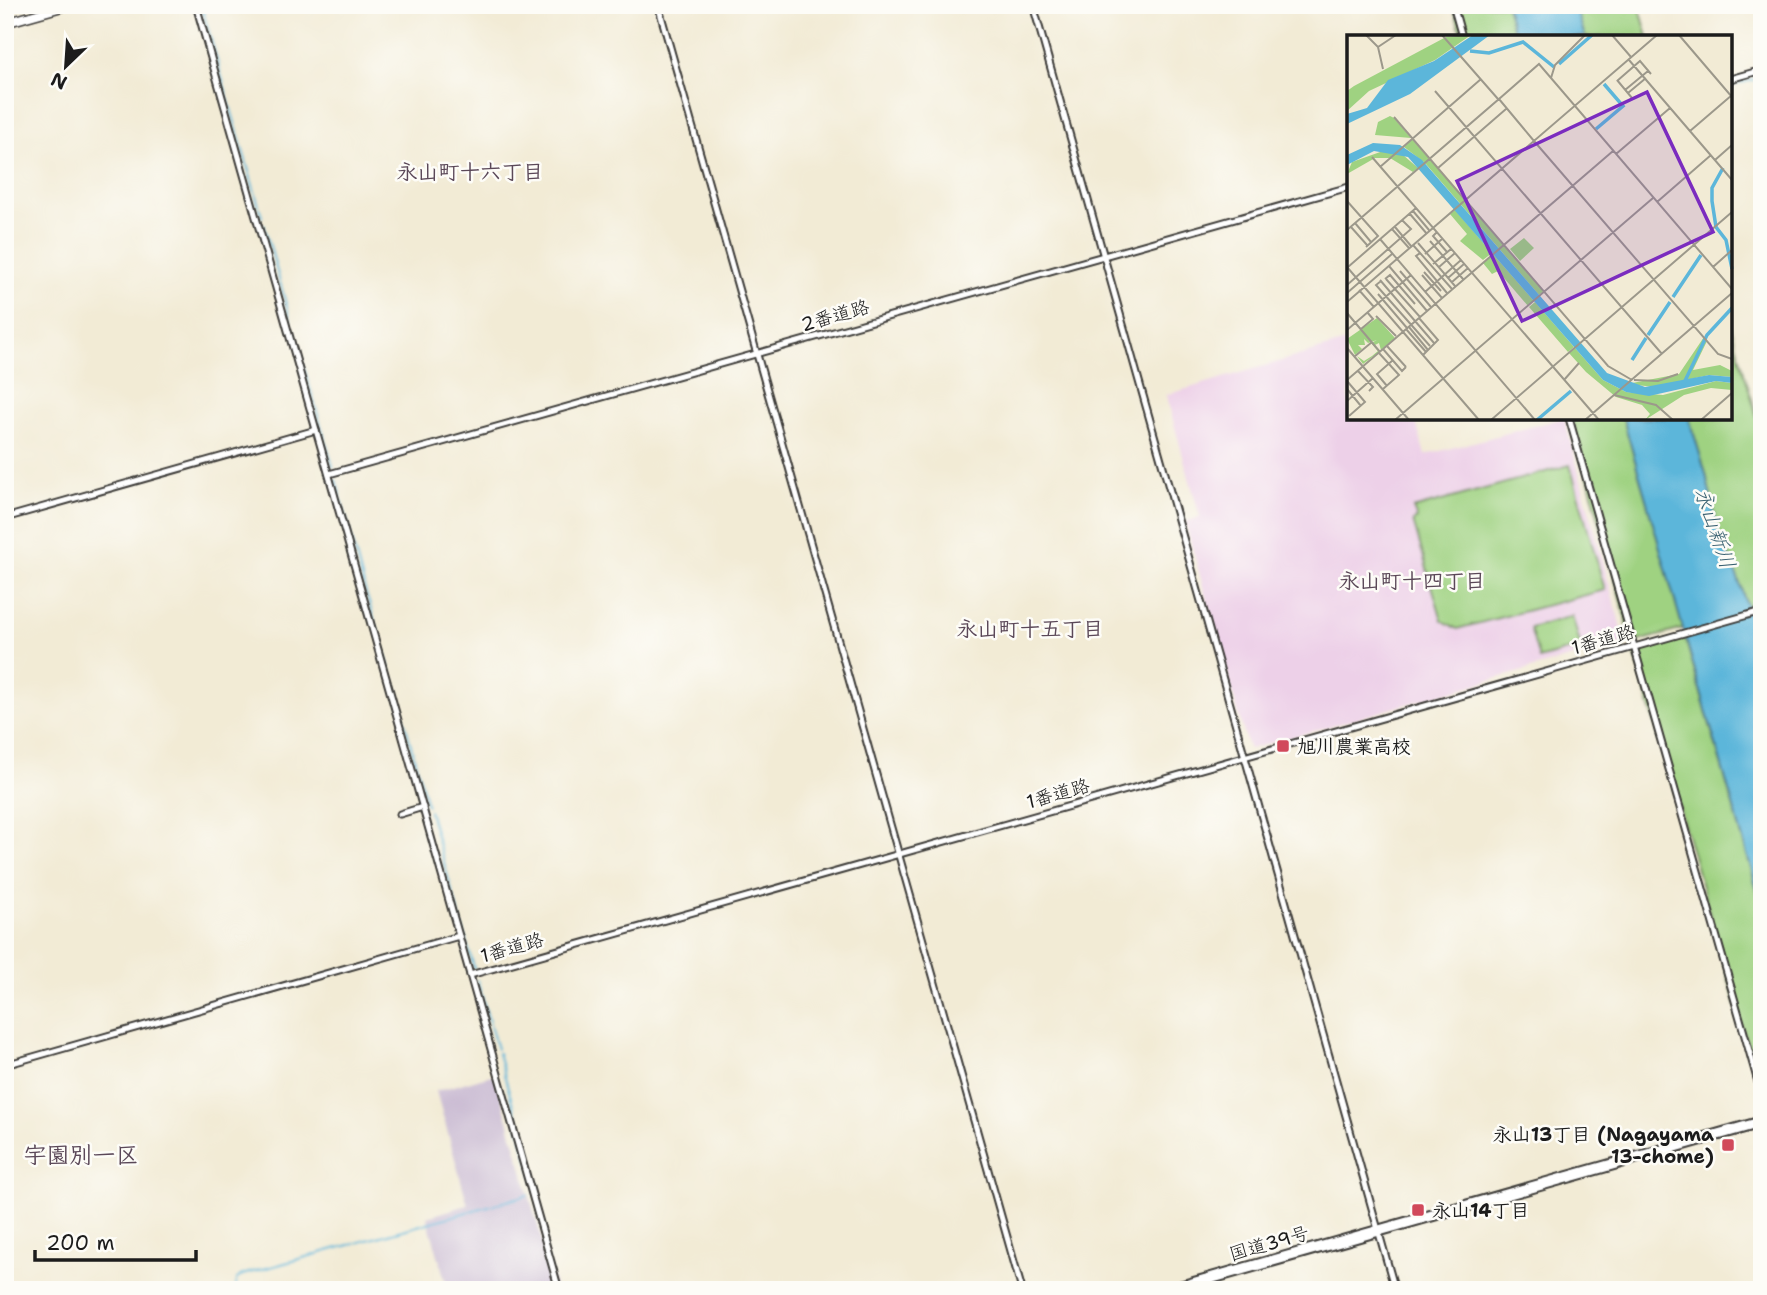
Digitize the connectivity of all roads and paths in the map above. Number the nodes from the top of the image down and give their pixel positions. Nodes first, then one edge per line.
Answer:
1 (69, 5) edge
2 (196, 5) edge
3 (659, 5) edge
4 (1033, 5) edge
5 (1453, 5) edge
6 (5, 23) edge
7 (1461, 35) edge
8 (1762, 70) edge
9 (1732, 78) edge
10 (1347, 188) edge
11 (1103, 256) junction
12 (756, 354) junction
13 (1570, 420) edge
14 (316, 430) junction
15 (329, 474) junction
16 (5, 518) edge
17 (1762, 611) edge
18 (1633, 647) junction
19 (1244, 757) junction
20 (423, 807) junction
21 (400, 814) dead end
22 (898, 854) junction
23 (459, 936) junction
24 (470, 975) junction
25 (5, 1065) edge
26 (1762, 1096) edge
27 (1762, 1122) edge
28 (1378, 1231) junction
29 (559, 1290) edge
30 (1021, 1290) edge
31 (1169, 1290) edge
32 (1395, 1290) edge

1 - 6 street
2 - 14 street
3 - 12 street
4 - 11 street
5 - 7 street
8 - 9 street
10 - 11 street, 2番道路
11 - 12 street, 2番道路
11 - 19 street
12 - 15 street, 2番道路
12 - 22 street
13 - 18 street
14 - 15 street
14 - 16 street
15 - 20 street
17 - 18 street, 1番道路
18 - 19 street, 1番道路
18 - 26 street
19 - 22 street, 1番道路
19 - 28 street
20 - 21 street
20 - 23 street
22 - 24 street, 1番道路
22 - 30 street
23 - 24 street
23 - 25 street
24 - 29 street
27 - 28 highway, 国道39号
28 - 31 highway, 国道39号
28 - 32 street

